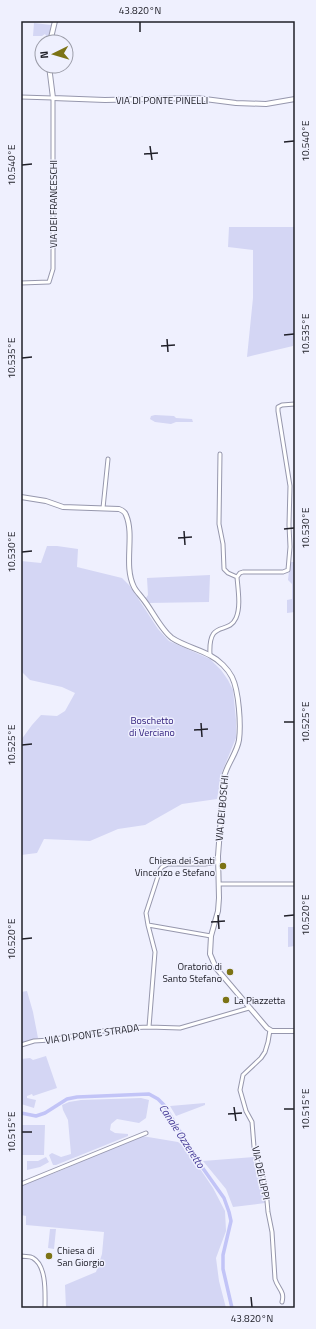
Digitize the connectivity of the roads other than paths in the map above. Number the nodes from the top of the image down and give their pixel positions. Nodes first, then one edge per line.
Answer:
1 (55, 21) edge
2 (52, 34) edge
3 (50, 74) edge
4 (21, 97) edge
5 (53, 98) junction
6 (295, 99) edge
7 (21, 283) edge
8 (295, 404) edge
9 (220, 454) dead end
10 (108, 459) dead end
11 (21, 497) edge
12 (103, 508) junction
13 (237, 577) junction
14 (210, 655) junction
15 (218, 862) junction
16 (220, 884) junction
17 (295, 884) edge
18 (148, 925) junction
19 (211, 936) junction
20 (249, 1008) junction
21 (149, 1027) junction
22 (270, 1030) junction
23 (295, 1031) edge
24 (21, 1045) edge
25 (146, 1133) dead end
26 (21, 1184) edge
27 (21, 1256) edge
28 (282, 1302) dead end
29 (45, 1308) edge

1 - 2 street
3 - 5 street
4 - 5 street
5 - 6 street, VIA DI PONTE PINELLI
5 - 7 street, VIA DEI FRANCESCHI
8 - 13 street
9 - 13 street
10 - 12 street
11 - 12 street, VIA DEI BOSCHI
12 - 14 street, VIA DEI BOSCHI
13 - 14 street
14 - 15 street, VIA DEI BOSCHI
15 - 16 street, VIA DEI BOSCHI
15 - 18 street
16 - 17 street
16 - 19 street, VIA DEI BOSCHI
18 - 19 street
18 - 21 street
19 - 20 street, VIA DEI BOSCHI
20 - 21 street, VIA DI PONTE STRADA
20 - 22 street
21 - 24 street, VIA DI PONTE STRADA
22 - 23 street
22 - 28 street, VIA DEI LIPPI
25 - 26 street
27 - 29 street

